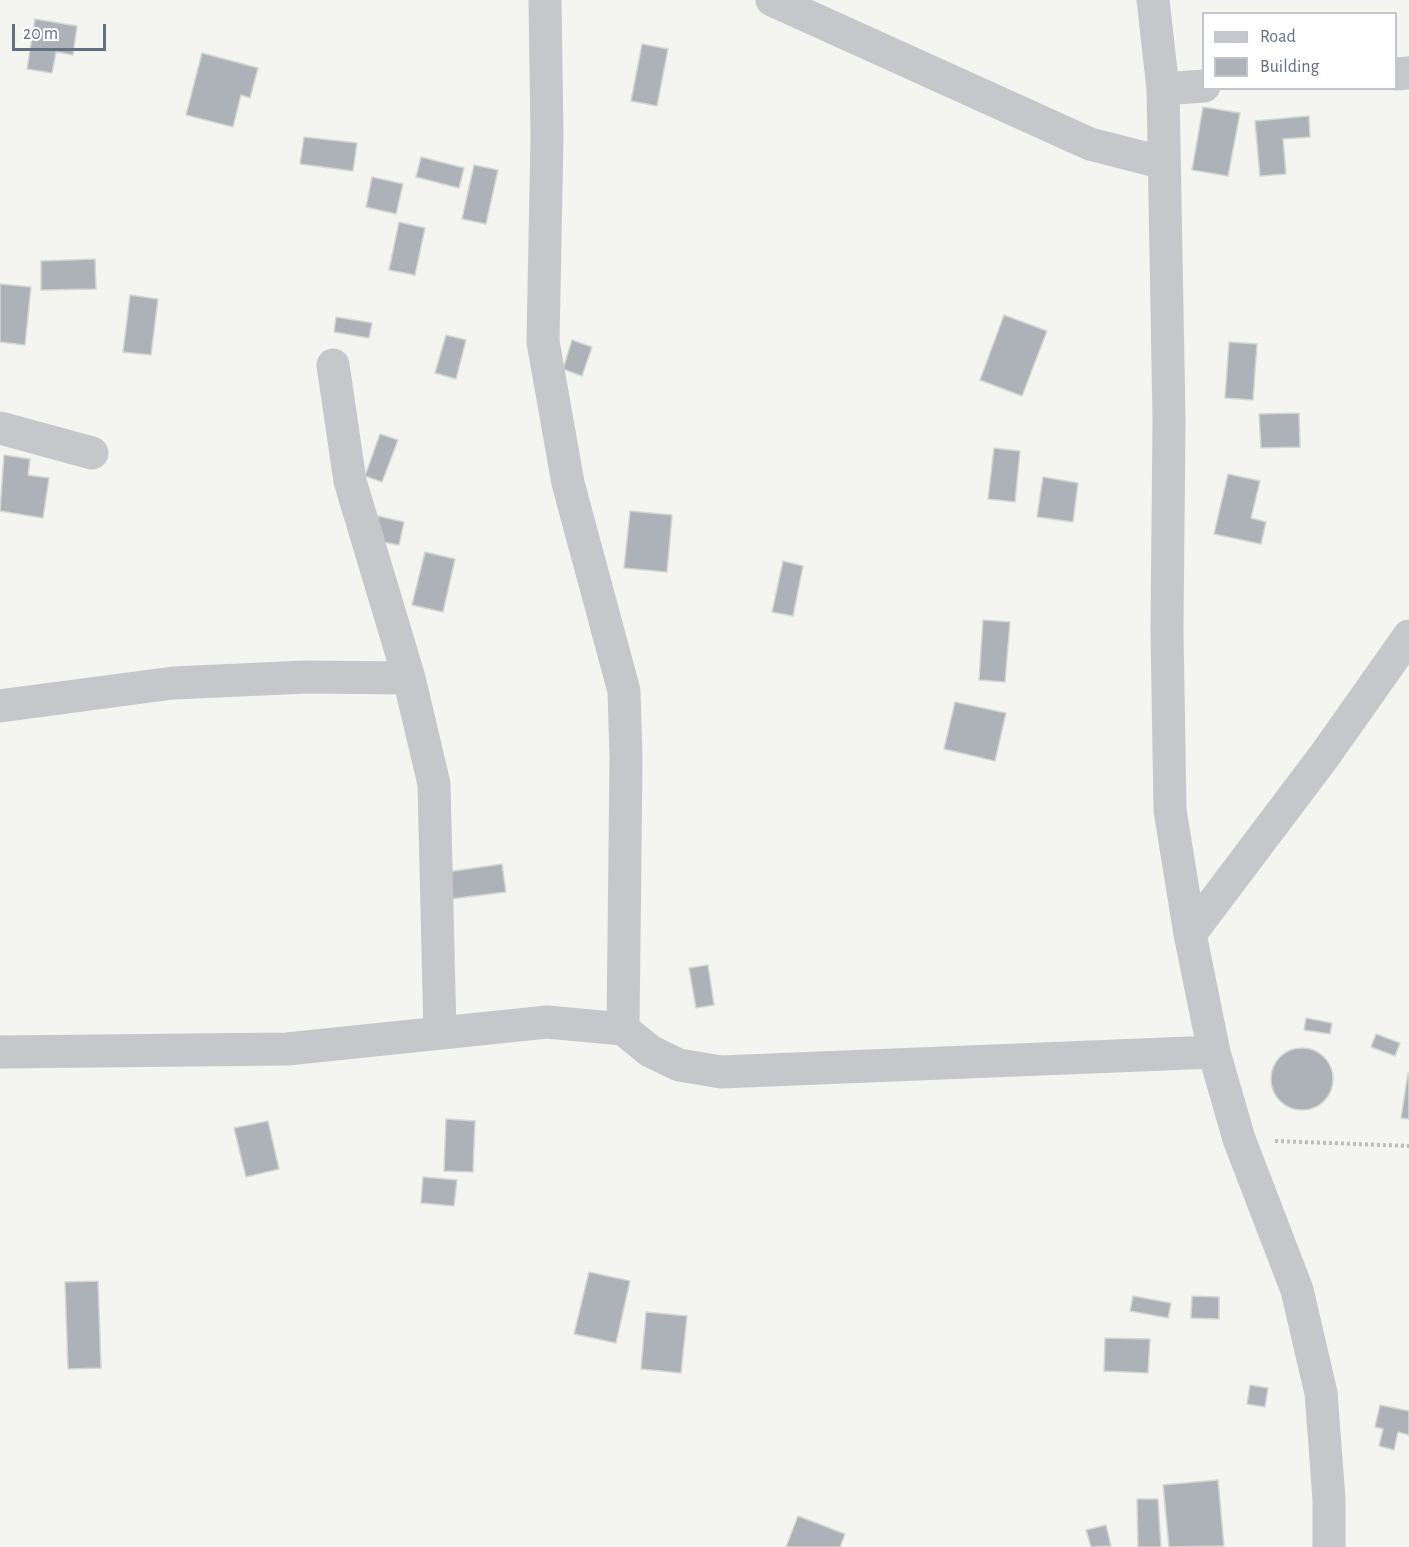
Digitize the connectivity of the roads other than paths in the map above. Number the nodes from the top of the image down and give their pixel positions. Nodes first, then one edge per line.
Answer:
1 (545, 0) edge
2 (772, 0) edge
3 (1153, 0) edge
4 (1202, 86) edge
5 (1163, 89) junction
6 (1164, 163) junction
7 (333, 365) dead end
8 (0, 428) edge
9 (92, 453) dead end
10 (1409, 636) edge
11 (409, 678) junction
12 (0, 706) edge
13 (1190, 934) junction
14 (623, 1029) junction
15 (440, 1033) junction
16 (0, 1052) edge
17 (1214, 1052) junction
18 (1329, 1547) edge

1 - 14 street
2 - 6 street
3 - 5 street
4 - 5 street
5 - 6 street
6 - 13 street
7 - 11 street
8 - 9 street
10 - 13 street
11 - 12 street
11 - 15 street
13 - 17 street
14 - 15 street
14 - 17 street
15 - 16 street
17 - 18 street

